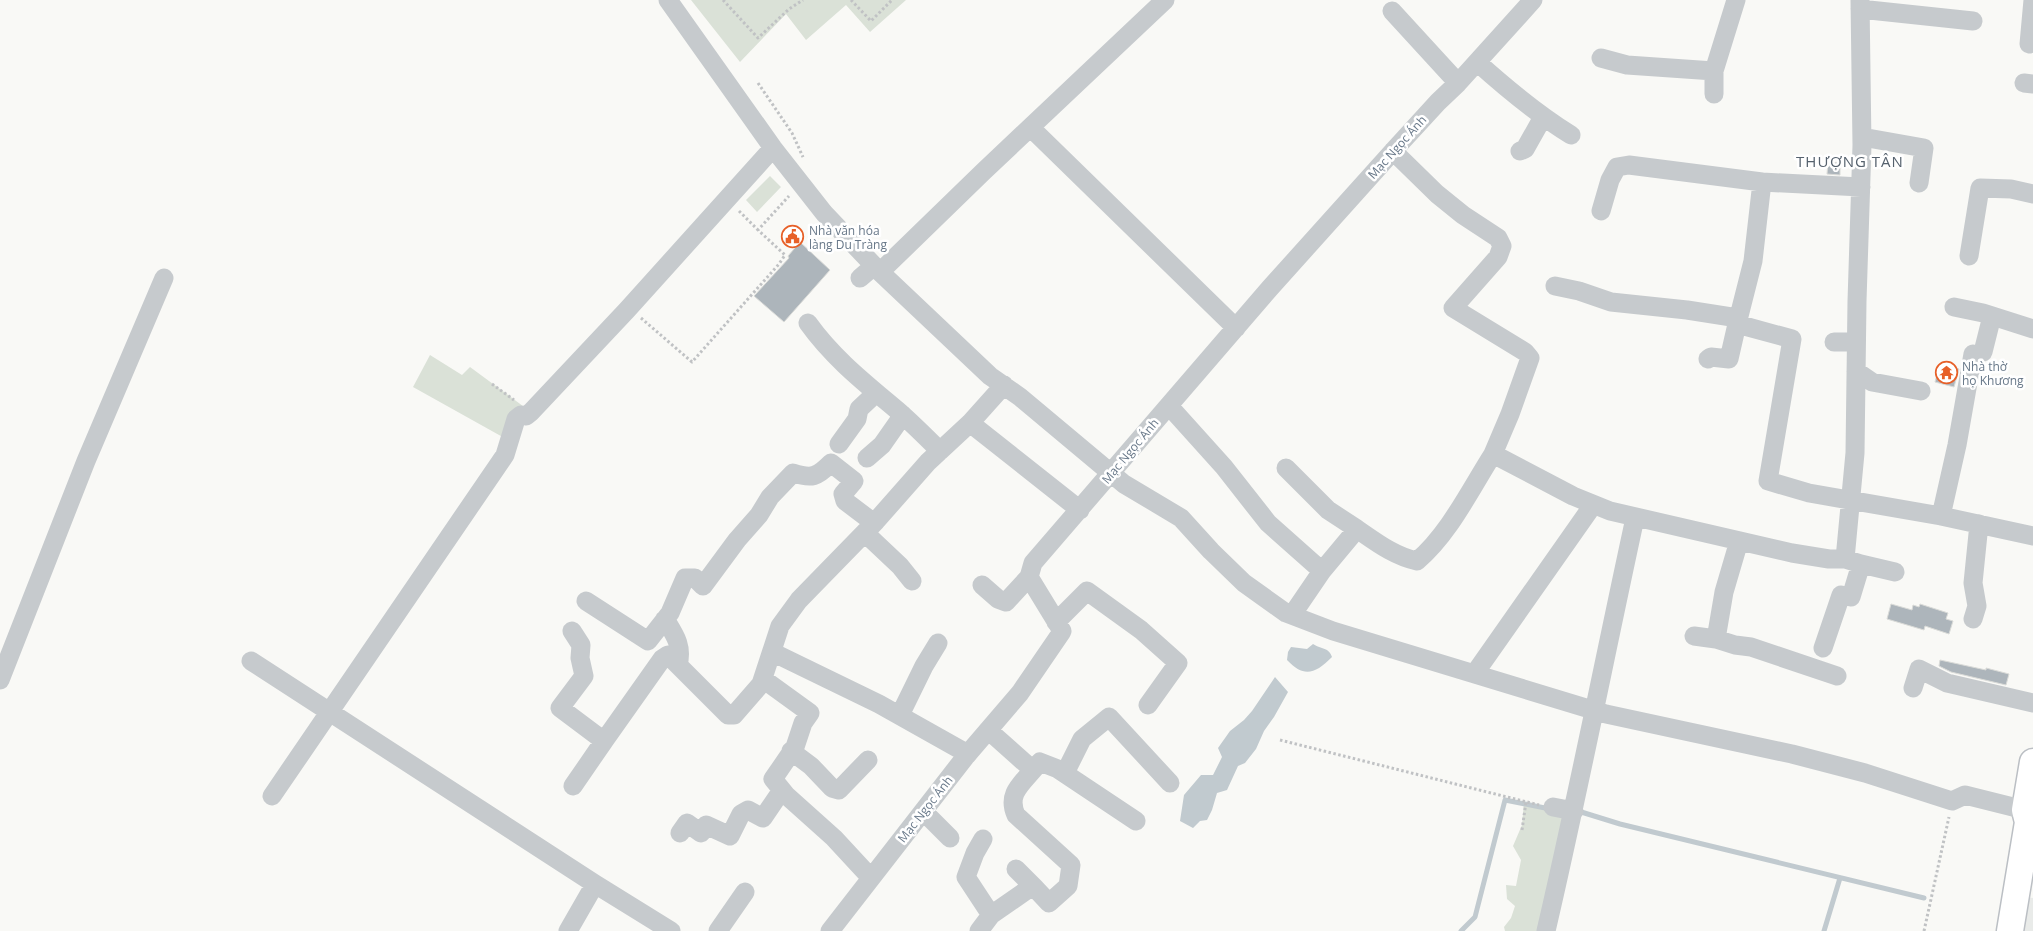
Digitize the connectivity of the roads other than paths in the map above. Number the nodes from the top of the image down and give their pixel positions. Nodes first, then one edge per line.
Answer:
1 (668, 0) edge
2 (1165, 0) edge
3 (1533, 0) edge
4 (1736, 0) edge
5 (2033, 0) edge
6 (1860, 4) edge
7 (1392, 11) dead end
8 (1973, 21) dead end
9 (2029, 44) dead end
10 (1601, 58) dead end
11 (1477, 62) junction
12 (1714, 71) junction
13 (1458, 83) junction
14 (1714, 94) dead end
15 (1543, 117) junction
16 (1031, 128) junction
17 (1571, 135) dead end
18 (1862, 137) junction
19 (773, 148) junction
20 (1393, 151) junction
21 (1520, 151) dead end
22 (1762, 182) junction
23 (1919, 183) dead end
24 (1861, 187) junction
25 (2033, 194) edge
26 (1601, 212) dead end
27 (1969, 256) dead end
28 (871, 272) junction
29 (164, 278) dead end
30 (1555, 286) dead end
31 (1954, 307) dead end
32 (1992, 316) junction
33 (1738, 321) junction
34 (808, 324) dead end
35 (1236, 328) junction
36 (2033, 329) edge
37 (1834, 342) dead end
38 (1856, 342) junction
39 (1708, 360) dead end
40 (1856, 371) junction
41 (1004, 385) junction
42 (1921, 391) dead end
43 (875, 394) junction
44 (1170, 407) junction
45 (903, 415) junction
46 (970, 423) junction
47 (839, 444) dead end
48 (940, 451) junction
49 (1493, 454) junction
50 (867, 458) dead end
51 (1286, 468) dead end
52 (1112, 474) junction
53 (1851, 500) junction
54 (1594, 504) junction
55 (1080, 510) junction
56 (1941, 516) junction
57 (1635, 518) junction
58 (1979, 524) junction
59 (869, 528) junction
60 (1357, 529) junction
61 (2033, 536) edge
62 (1738, 541) junction
63 (1853, 562) junction
64 (1322, 571) junction
65 (1894, 572) dead end
66 (1030, 577) junction
67 (912, 581) dead end
68 (982, 585) dead end
69 (586, 601) dead end
70 (1292, 615) junction
71 (665, 619) junction
72 (1973, 619) dead end
73 (1056, 622) junction
74 (572, 631) dead end
75 (1694, 636) dead end
76 (1716, 639) junction
77 (938, 643) dead end
78 (1823, 648) dead end
79 (772, 652) junction
80 (251, 661) dead end
81 (678, 665) junction
82 (1475, 673) junction
83 (1837, 676) dead end
84 (763, 679) junction
85 (0, 680) edge
86 (1913, 688) dead end
87 (2033, 703) edge
88 (1148, 705) dead end
89 (330, 710) junction
90 (1594, 710) junction
91 (900, 716) junction
92 (988, 730) junction
93 (604, 741) junction
94 (792, 751) junction
95 (968, 754) junction
96 (868, 760) dead end
97 (2033, 762) edge
98 (1033, 770) junction
99 (1065, 774) junction
100 (1170, 783) dead end
101 (573, 786) dead end
102 (782, 790) junction
103 (272, 796) dead end
104 (1553, 807) dead end
105 (2025, 810) junction
106 (924, 812) junction
107 (1574, 812) junction
108 (1136, 821) dead end
109 (680, 833) dead end
110 (950, 838) dead end
111 (983, 839) dead end
112 (1016, 869) dead end
113 (871, 878) junction
114 (596, 884) junction
115 (1035, 888) junction
116 (745, 892) dead end
117 (991, 915) junction
118 (568, 931) edge
119 (671, 931) edge
120 (718, 931) edge
121 (830, 931) edge
122 (979, 931) edge
123 (1546, 931) edge
124 (2010, 931) edge

1 - 19 street
2 - 16 street
3 - 11 street, Mạc Ngọc Ánh
4 - 12 street
5 - 9 street
6 - 8 street
6 - 18 street
7 - 13 street
10 - 12 street
11 - 13 street, Mạc Ngọc Ánh
11 - 15 street
12 - 14 street
13 - 20 street, Mạc Ngọc Ánh
15 - 17 street
15 - 21 street
16 - 28 street
16 - 35 street
18 - 23 street
18 - 24 street
19 - 28 street
19 - 89 street
20 - 35 street, Mạc Ngọc Ánh
20 - 49 street
22 - 24 street
22 - 26 street
22 - 33 street
24 - 38 street
25 - 27 street
28 - 41 street
29 - 85 street
30 - 33 street
31 - 32 street
32 - 36 street
32 - 56 street
33 - 39 street
33 - 53 street
34 - 43 street
35 - 44 street, Mạc Ngọc Ánh
37 - 38 street
38 - 40 street
40 - 42 street
40 - 53 street
41 - 46 street
41 - 52 street
43 - 45 street
43 - 47 street
44 - 52 street, Mạc Ngọc Ánh
44 - 64 street
45 - 48 street
45 - 50 street
46 - 48 street
46 - 55 street
48 - 59 street
49 - 54 street
49 - 60 street
51 - 60 street
52 - 55 street, Mạc Ngọc Ánh
52 - 70 street
53 - 56 street
53 - 63 street
54 - 57 street
54 - 82 street
55 - 66 street, Mạc Ngọc Ánh
56 - 58 street
57 - 62 street
57 - 90 street
58 - 61 street
58 - 72 street
59 - 67 street
59 - 71 street
59 - 79 street
60 - 64 street
62 - 63 street
62 - 76 street
63 - 65 street
63 - 78 street
64 - 70 street
66 - 68 street, Mạc Ngọc Ánh
66 - 73 street
69 - 71 street
70 - 82 street
71 - 81 street
73 - 88 street
73 - 92 street, Mạc Ngọc Ánh
74 - 93 street
75 - 76 street
76 - 83 street
77 - 91 street
79 - 84 street
79 - 91 street
80 - 89 street
81 - 84 street
81 - 93 street
82 - 90 street
84 - 94 street
86 - 87 street
89 - 103 street
89 - 114 street
90 - 105 street
90 - 107 street
91 - 95 street
92 - 95 street, Mạc Ngọc Ánh
92 - 98 street
93 - 101 street
94 - 96 street
94 - 102 street
95 - 106 street, Mạc Ngọc Ánh
97 - 105 street
98 - 99 street
98 - 115 street
99 - 100 street
99 - 108 street
102 - 109 street
102 - 113 street
104 - 107 street
105 - 124 street
106 - 110 street
106 - 113 street, Mạc Ngọc Ánh
107 - 123 street
111 - 117 street
112 - 115 street
113 - 121 street, Mạc Ngọc Ánh
114 - 118 street
114 - 119 street
115 - 117 street
116 - 120 street
117 - 122 street

